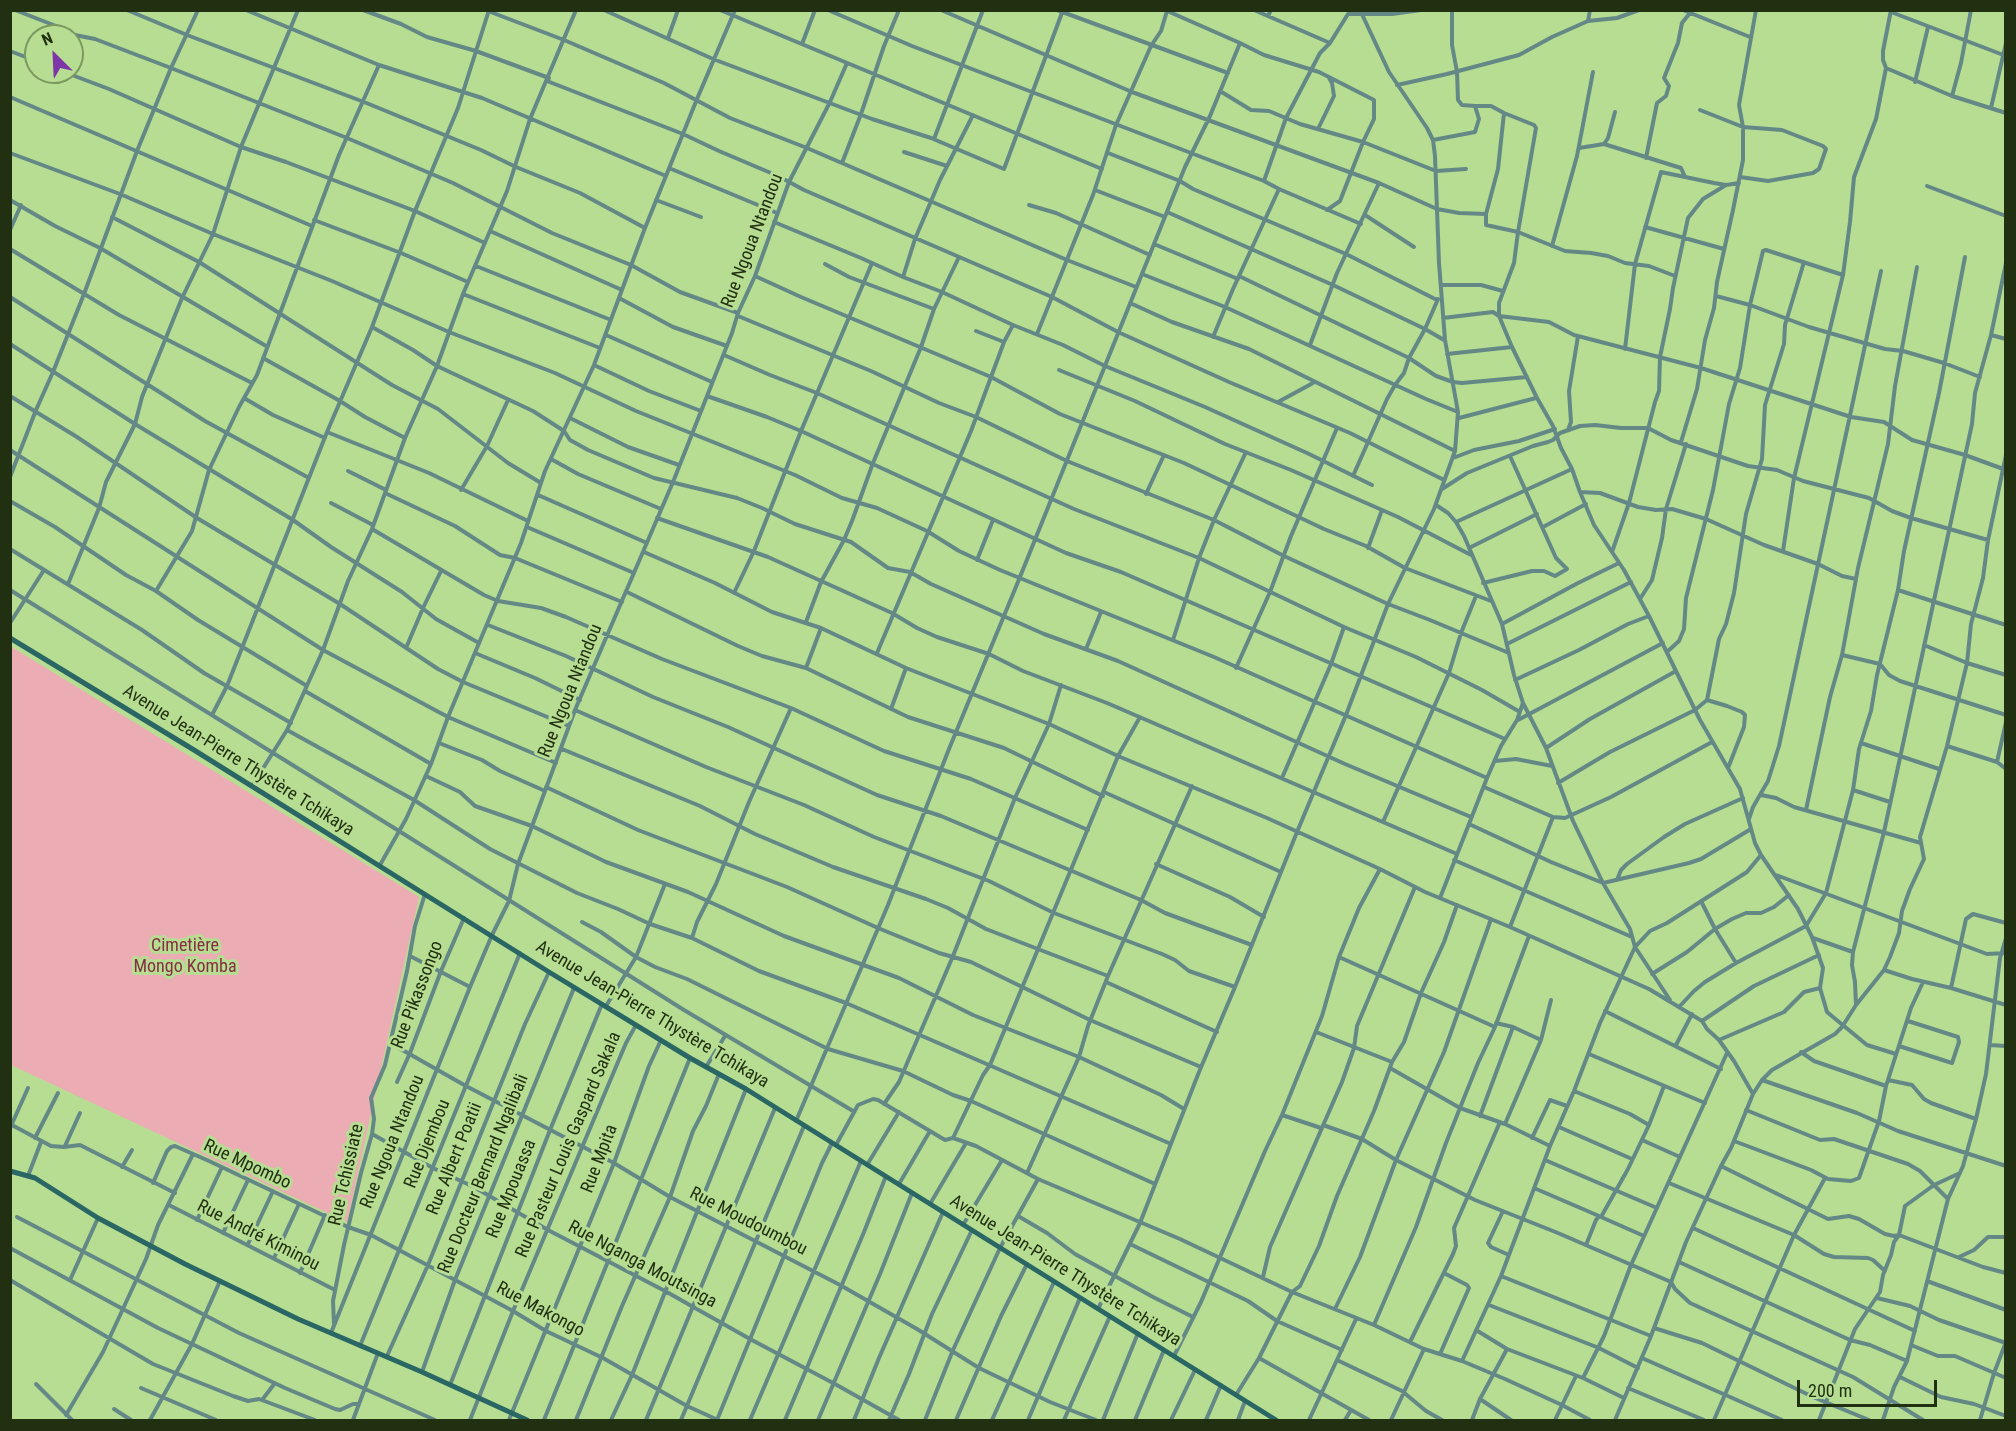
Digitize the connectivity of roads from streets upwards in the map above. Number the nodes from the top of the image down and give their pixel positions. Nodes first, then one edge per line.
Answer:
1 (127, 10) edge
2 (198, 10) edge
3 (246, 10) edge
4 (298, 10) edge
5 (363, 10) edge
6 (576, 10) edge
7 (603, 10) edge
8 (678, 10) edge
9 (720, 10) edge
10 (735, 10) edge
11 (815, 10) edge
12 (828, 10) edge
13 (898, 10) edge
14 (940, 10) edge
15 (983, 10) edge
16 (1057, 10) edge
17 (1254, 10) edge
18 (1271, 10) edge
19 (1340, 10) edge
20 (1421, 10) edge
21 (1452, 10) edge
22 (1590, 10) edge
23 (1639, 10) edge
24 (1683, 10) edge
25 (1756, 10) edge
26 (1971, 10) edge
27 (12, 11) edge
28 (488, 11) edge
29 (1166, 11) edge
30 (1891, 11) edge
31 (1063, 12) edge
32 (1391, 12) edge
33 (1361, 13) edge
34 (1690, 13) junction
35 (1348, 14) junction
36 (733, 16) junction
37 (1268, 16) junction
38 (1588, 21) junction
39 (1928, 26) junction
40 (977, 27) junction
41 (290, 28) junction
42 (186, 35) junction
43 (889, 35) junction
44 (1750, 37) junction
45 (668, 38) junction
46 (564, 40) junction
47 (1966, 41) junction
48 (1240, 42) junction
49 (1330, 43) junction
50 (2006, 43) edge
51 (802, 44) junction
52 (1151, 46) junction
53 (476, 51) junction
54 (1047, 56) junction
55 (2004, 56) edge
56 (713, 59) junction
57 (847, 63) junction
58 (962, 64) junction
59 (379, 65) junction
60 (274, 67) junction
61 (171, 68) junction
62 (1886, 68) junction
63 (1311, 70) junction
64 (1457, 72) junction
65 (1593, 72) dead end
66 (1228, 73) junction
67 (875, 74) junction
68 (1328, 76) junction
69 (548, 79) junction
70 (84, 80) edge
71 (1915, 82) junction
72 (1397, 85) junction
73 (1220, 91) junction
74 (462, 92) junction
75 (1032, 92) junction
76 (1132, 92) junction
77 (1952, 96) junction
78 (10, 97) edge
79 (697, 99) junction
80 (363, 102) junction
81 (831, 102) junction
82 (260, 103) junction
83 (946, 105) junction
84 (1475, 106) junction
85 (1991, 108) junction
86 (154, 109) junction
87 (1700, 110) dead end
88 (1616, 112) dead end
89 (1504, 113) junction
90 (2006, 113) edge
91 (861, 114) junction
92 (973, 115) junction
93 (1286, 118) junction
94 (530, 119) junction
95 (1208, 121) junction
96 (1116, 125) junction
97 (1743, 127) junction
98 (1318, 129) junction
99 (1017, 132) junction
100 (683, 134) junction
101 (447, 136) junction
102 (347, 138) junction
103 (934, 140) junction
104 (1433, 141) junction
105 (1363, 142) junction
106 (1604, 144) junction
107 (1277, 146) junction
108 (241, 147) junction
109 (807, 148) junction
110 (1579, 148) junction
111 (957, 149) junction
112 (137, 151) junction
113 (904, 152) dead end
114 (10, 153) edge
115 (1108, 153) junction
116 (1192, 154) junction
117 (1646, 158) junction
118 (842, 163) junction
119 (1663, 163) junction
120 (947, 166) junction
121 (516, 167) junction
122 (669, 168) junction
123 (1102, 169) junction
124 (1466, 169) dead end
125 (1436, 171) junction
126 (1661, 172) junction
127 (1351, 173) junction
128 (431, 174) junction
129 (666, 176) junction
130 (1685, 177) junction
131 (1740, 177) junction
132 (330, 178) junction
133 (1180, 181) junction
134 (1264, 181) junction
135 (789, 182) junction
136 (1379, 183) junction
137 (1738, 183) junction
138 (1726, 185) junction
139 (1927, 186) dead end
140 (1279, 189) junction
141 (226, 190) junction
142 (1095, 190) junction
143 (120, 194) junction
144 (10, 200) edge
145 (656, 200) junction
146 (931, 202) junction
147 (21, 205) junction
148 (1029, 205) dead end
149 (500, 207) junction
150 (1437, 209) junction
151 (1327, 210) junction
152 (416, 211) junction
153 (777, 213) junction
154 (1486, 214) junction
155 (1166, 215) junction
156 (1365, 215) junction
157 (2006, 216) edge
158 (112, 217) junction
159 (701, 217) dead end
160 (314, 220) junction
161 (1265, 220) junction
162 (774, 222) junction
163 (1361, 224) junction
164 (1081, 225) junction
165 (312, 226) junction
166 (1645, 227) junction
167 (645, 228) junction
168 (10, 230) edge
169 (490, 231) junction
170 (1518, 232) junction
171 (213, 234) junction
172 (1684, 236) junction
173 (915, 239) junction
174 (485, 243) junction
175 (1154, 244) junction
176 (1552, 246) junction
177 (1414, 247) dead end
178 (100, 248) junction
179 (1252, 248) junction
180 (10, 249) edge
181 (1724, 249) junction
182 (400, 253) junction
183 (1346, 254) junction
184 (1150, 255) junction
185 (959, 257) junction
186 (1965, 257) dead end
187 (1067, 260) junction
188 (199, 262) junction
189 (1804, 262) junction
190 (872, 263) junction
191 (2006, 263) edge
192 (825, 264) dead end
193 (1635, 264) junction
194 (631, 265) junction
195 (476, 266) junction
196 (297, 267) junction
197 (1917, 267) dead end
198 (1881, 271) dead end
199 (1142, 274) junction
200 (1843, 274) junction
201 (755, 276) junction
202 (1675, 276) junction
203 (1238, 277) junction
204 (903, 278) junction
205 (468, 282) junction
206 (864, 282) junction
207 (1333, 285) junction
208 (1441, 285) junction
209 (1137, 287) junction
210 (622, 290) junction
211 (1441, 291) junction
212 (1503, 291) junction
213 (942, 292) junction
214 (84, 294) junction
215 (463, 294) junction
216 (1716, 296) junction
217 (10, 297) edge
218 (1053, 297) junction
219 (182, 298) junction
220 (619, 298) junction
221 (1437, 300) junction
222 (381, 303) junction
223 (1130, 303) junction
224 (1750, 305) junction
225 (1225, 307) junction
226 (934, 309) junction
227 (279, 314) junction
228 (738, 315) junction
229 (1322, 315) junction
230 (1499, 316) junction
231 (848, 317) junction
232 (1443, 318) junction
233 (1788, 319) junction
234 (611, 320) junction
235 (1013, 325) junction
236 (372, 327) junction
237 (1425, 329) junction
238 (976, 331) dead end
239 (449, 332) junction
240 (1118, 332) junction
241 (1830, 333) junction
242 (69, 334) junction
243 (1037, 334) junction
244 (606, 335) junction
245 (1991, 335) junction
246 (1578, 336) junction
247 (1213, 337) junction
248 (166, 339) junction
249 (2006, 339) edge
250 (1445, 340) junction
251 (1004, 342) junction
252 (1866, 343) junction
253 (10, 344) edge
254 (727, 345) junction
255 (1310, 345) junction
256 (266, 346) junction
257 (921, 347) junction
258 (1512, 347) junction
259 (600, 348) junction
260 (1624, 349) junction
261 (1903, 351) junction
262 (1447, 354) junction
263 (724, 355) junction
264 (832, 356) junction
265 (1660, 357) junction
266 (263, 358) junction
267 (1409, 358) junction
268 (356, 361) junction
269 (1944, 363) junction
270 (594, 365) junction
271 (437, 366) junction
272 (1105, 366) junction
273 (1701, 368) junction
274 (1059, 370) dead end
275 (53, 372) junction
276 (991, 377) junction
277 (1527, 377) junction
278 (1980, 377) junction
279 (1736, 380) junction
280 (712, 382) junction
281 (1314, 382) junction
282 (1453, 382) junction
283 (252, 383) junction
284 (148, 384) junction
285 (1097, 385) junction
286 (1395, 385) junction
287 (584, 387) junction
288 (904, 387) junction
289 (1771, 390) junction
290 (817, 393) junction
291 (10, 396) edge
292 (706, 396) junction
293 (244, 398) junction
294 (1537, 398) junction
295 (422, 400) junction
296 (508, 400) junction
297 (340, 401) junction
298 (1277, 402) junction
299 (1812, 404) junction
300 (36, 411) junction
301 (701, 411) junction
302 (1458, 412) junction
303 (1381, 414) junction
304 (976, 417) junction
305 (1851, 417) junction
306 (570, 418) junction
307 (1459, 418) junction
308 (1081, 422) junction
309 (135, 424) junction
310 (1889, 425) junction
311 (889, 426) junction
312 (1337, 428) junction
313 (1555, 429) junction
314 (1648, 429) junction
315 (1568, 430) junction
316 (564, 431) junction
317 (801, 431) junction
318 (227, 432) junction
319 (327, 432) junction
320 (692, 433) junction
321 (1556, 436) junction
322 (325, 438) junction
323 (405, 438) junction
324 (1369, 442) junction
325 (1684, 443) junction
326 (1928, 444) junction
327 (487, 446) junction
328 (10, 450) edge
329 (1455, 451) junction
330 (1246, 452) junction
331 (18, 455) junction
332 (1164, 455) junction
333 (1965, 455) junction
334 (2006, 455) edge
335 (1510, 456) junction
336 (1720, 456) junction
337 (959, 458) junction
338 (1452, 458) junction
339 (552, 459) junction
340 (397, 460) junction
341 (1067, 460) junction
342 (1323, 461) junction
343 (873, 463) junction
344 (115, 464) junction
345 (679, 465) junction
346 (1760, 467) junction
347 (1572, 469) junction
348 (209, 470) junction
349 (2004, 470) edge
350 (348, 471) dead end
351 (786, 471) junction
352 (1353, 476) junction
353 (10, 477) edge
354 (309, 478) junction
355 (1794, 478) junction
356 (1314, 480) junction
357 (1444, 480) junction
358 (673, 482) junction
359 (541, 483) junction
360 (1232, 485) junction
361 (1372, 485) dead end
362 (1441, 489) junction
363 (461, 490) junction
364 (1526, 490) junction
365 (1834, 490) junction
366 (386, 492) junction
367 (1580, 492) junction
368 (1146, 494) junction
369 (538, 495) junction
370 (942, 496) junction
371 (1051, 499) junction
372 (1874, 500) junction
373 (10, 501) edge
374 (859, 502) junction
375 (331, 503) dead end
376 (1629, 503) junction
377 (1586, 504) junction
378 (1436, 505) junction
379 (99, 508) junction
380 (661, 509) junction
381 (1666, 509) junction
382 (1382, 510) junction
383 (770, 512) junction
384 (1537, 514) junction
385 (1299, 517) junction
386 (196, 518) junction
387 (657, 518) junction
388 (1911, 518) junction
389 (1706, 519) junction
390 (293, 520) junction
391 (993, 520) junction
392 (1214, 520) junction
393 (528, 521) junction
394 (1456, 522) junction
395 (373, 527) junction
396 (527, 527) junction
397 (1543, 527) junction
398 (1424, 529) junction
399 (1948, 529) junction
400 (927, 531) junction
401 (1743, 536) junction
402 (1035, 538) junction
403 (844, 540) junction
404 (1988, 540) junction
405 (647, 543) junction
406 (84, 547) junction
407 (1368, 548) junction
408 (1469, 548) junction
409 (10, 549) edge
410 (754, 551) junction
411 (1783, 551) junction
412 (644, 552) junction
413 (1612, 552) junction
414 (1472, 555) junction
415 (177, 556) junction
416 (1284, 556) junction
417 (515, 558) junction
418 (1199, 558) junction
419 (977, 560) junction
420 (357, 562) junction
421 (1619, 563) junction
422 (1818, 564) junction
423 (274, 565) junction
424 (1405, 568) junction
425 (44, 570) junction
426 (441, 571) junction
427 (910, 572) junction
428 (634, 573) junction
429 (1020, 577) junction
430 (1856, 579) junction
431 (821, 582) junction
432 (1630, 582) junction
433 (1483, 583) junction
434 (68, 584) junction
435 (10, 590) edge
436 (1898, 590) junction
437 (156, 591) junction
438 (627, 592) junction
439 (1270, 592) junction
440 (734, 593) junction
441 (1476, 596) junction
442 (24, 599) junction
443 (1640, 599) junction
444 (1186, 600) junction
445 (498, 601) junction
446 (622, 602) junction
447 (1491, 602) junction
448 (1934, 602) junction
449 (340, 604) junction
450 (1388, 604) junction
451 (256, 607) junction
452 (423, 608) junction
453 (1101, 612) junction
454 (892, 613) junction
455 (1973, 615) junction
456 (1003, 616) junction
457 (1649, 616) junction
458 (806, 622) junction
459 (10, 623) edge
460 (1502, 624) junction
461 (488, 625) junction
462 (2006, 625) edge
463 (1344, 627) junction
464 (821, 628) junction
465 (1254, 629) junction
466 (1461, 633) junction
467 (608, 634) junction
468 (10, 638) edge
469 (1173, 640) junction
470 (1374, 641) junction
471 (1663, 643) junction
472 (479, 644) junction
473 (1507, 644) junction
474 (1924, 645) junction
475 (242, 646) junction
476 (406, 648) junction
477 (1086, 649) junction
478 (323, 650) junction
479 (1667, 652) junction
480 (475, 653) junction
481 (877, 653) junction
482 (1509, 653) junction
483 (989, 654) junction
484 (1842, 655) junction
485 (1967, 663) junction
486 (1331, 664) junction
487 (1880, 664) junction
488 (593, 668) junction
489 (806, 668) junction
490 (906, 668) junction
491 (1236, 668) junction
492 (1677, 671) junction
493 (1449, 673) junction
494 (2006, 675) edge
495 (1360, 677) junction
496 (1515, 680) junction
497 (463, 682) junction
498 (1917, 685) junction
499 (227, 686) junction
500 (1061, 686) junction
501 (306, 689) junction
502 (971, 694) junction
503 (1958, 699) junction
504 (579, 700) junction
505 (1707, 700) junction
506 (1315, 701) junction
507 (1523, 703) junction
508 (1434, 707) junction
509 (791, 708) junction
510 (891, 709) junction
511 (575, 710) junction
512 (1695, 710) junction
513 (1520, 712) junction
514 (1528, 714) junction
515 (212, 715) junction
516 (1346, 715) junction
517 (2006, 715) edge
518 (448, 717) junction
519 (1140, 717) junction
520 (1517, 720) junction
521 (2006, 722) edge
522 (291, 723) junction
523 (1049, 724) junction
524 (569, 726) junction
525 (287, 730) junction
526 (957, 732) junction
527 (1297, 740) junction
528 (1505, 740) junction
529 (1712, 742) junction
530 (439, 743) junction
531 (1861, 743) junction
532 (1417, 746) junction
533 (1947, 746) junction
534 (774, 748) junction
535 (1546, 748) junction
536 (562, 749) junction
537 (273, 753) junction
538 (1119, 756) junction
539 (1329, 756) junction
540 (1900, 757) junction
541 (1495, 761) junction
542 (1033, 762) junction
543 (1997, 762) junction
544 (556, 763) junction
545 (431, 764) junction
546 (1552, 766) junction
547 (1728, 768) junction
548 (1939, 769) junction
549 (2006, 769) edge
550 (941, 770) junction
551 (426, 776) junction
552 (1282, 778) junction
553 (1487, 778) junction
554 (1558, 783) junction
555 (1192, 786) junction
556 (1398, 786) junction
557 (251, 787) junction
558 (756, 787) junction
559 (1484, 787) junction
560 (545, 789) junction
561 (1853, 790) junction
562 (1313, 792) junction
563 (1103, 794) junction
564 (1761, 795) junction
565 (1015, 798) junction
566 (1743, 798) junction
567 (414, 801) junction
568 (1890, 802) junction
569 (926, 810) junction
570 (1806, 810) junction
571 (1571, 816) junction
572 (1471, 817) junction
573 (1553, 818) junction
574 (1749, 820) junction
575 (1383, 822) junction
576 (1844, 822) junction
577 (1469, 824) junction
578 (1174, 825) junction
579 (532, 826) junction
580 (739, 826) junction
581 (1751, 829) junction
582 (1088, 830) junction
583 (399, 831) junction
584 (1296, 832) junction
585 (1884, 832) junction
586 (999, 839) junction
587 (1921, 843) junction
588 (909, 851) junction
589 (1457, 854) junction
590 (1761, 855) junction
591 (1538, 856) junction
592 (1454, 860) junction
593 (723, 863) junction
594 (518, 864) junction
595 (1156, 864) junction
596 (380, 865) junction
597 (1380, 869) junction
598 (1072, 871) junction
599 (1281, 872) junction
600 (1776, 874) junction
601 (984, 879) junction
602 (1617, 880) junction
603 (1602, 883) junction
604 (665, 884) junction
605 (895, 887) junction
606 (1414, 887) junction
607 (1524, 890) junction
608 (425, 893) junction
609 (1826, 893) junction
610 (1789, 896) junction
611 (1440, 898) junction
612 (509, 900) junction
613 (1141, 900) junction
614 (708, 901) junction
615 (1701, 901) junction
616 (1457, 905) junction
617 (1864, 907) junction
618 (1054, 913) junction
619 (1263, 917) junction
620 (464, 918) junction
621 (1491, 919) junction
622 (966, 920) junction
623 (582, 922) dead end
624 (1901, 922) junction
625 (2006, 923) edge
626 (650, 924) junction
627 (1806, 926) junction
628 (1510, 927) junction
629 (878, 928) junction
630 (1715, 929) junction
631 (492, 935) junction
632 (1529, 936) junction
633 (1632, 937) junction
634 (692, 938) junction
635 (1812, 938) junction
636 (2006, 938) edge
637 (1124, 939) junction
638 (1959, 944) junction
639 (1252, 945) junction
640 (1635, 947) junction
641 (1038, 950) junction
642 (1853, 952) junction
643 (520, 953) junction
644 (2004, 953) edge
645 (1819, 955) junction
646 (410, 956) junction
647 (953, 956) junction
648 (636, 957) junction
649 (1339, 957) junction
650 (1736, 963) junction
651 (863, 965) junction
652 (1884, 970) junction
653 (441, 972) junction
654 (549, 972) junction
655 (626, 973) junction
656 (1652, 974) junction
657 (1379, 975) junction
658 (1108, 976) junction
659 (1622, 977) junction
660 (1106, 982) junction
661 (1923, 982) junction
662 (470, 987) junction
663 (1023, 987) junction
664 (1235, 987) junction
665 (574, 988) junction
666 (1820, 988) junction
667 (1951, 988) junction
668 (1421, 993) junction
669 (935, 995) junction
670 (1551, 1000) dead end
671 (1670, 1001) junction
672 (1995, 1002) junction
673 (846, 1003) junction
674 (604, 1005) junction
675 (1856, 1005) junction
676 (2006, 1005) edge
677 (1680, 1006) junction
678 (1457, 1011) junction
679 (1605, 1011) junction
680 (1692, 1014) junction
681 (1090, 1020) junction
682 (1702, 1021) junction
683 (1908, 1021) junction
684 (636, 1024) junction
685 (1844, 1024) junction
686 (1495, 1025) junction
687 (1006, 1027) junction
688 (1513, 1028) junction
689 (1217, 1032) junction
690 (1316, 1032) junction
691 (918, 1034) junction
692 (725, 1036) junction
693 (661, 1040) junction
694 (1541, 1040) junction
695 (1719, 1040) junction
696 (390, 1043) junction
697 (1676, 1045) junction
698 (1990, 1045) junction
699 (1899, 1046) junction
700 (2006, 1046) edge
701 (1354, 1048) junction
702 (828, 1049) junction
703 (1728, 1052) junction
704 (1802, 1052) junction
705 (410, 1053) junction
706 (1589, 1054) junction
707 (1896, 1054) junction
708 (1079, 1057) junction
709 (690, 1058) junction
710 (1392, 1062) junction
711 (990, 1065) junction
712 (706, 1067) junction
713 (1201, 1067) junction
714 (1390, 1068) junction
715 (438, 1069) junction
716 (1721, 1069) junction
717 (903, 1071) junction
718 (719, 1074) junction
719 (1762, 1080) junction
720 (1888, 1080) junction
721 (396, 1083) dead end
722 (466, 1086) junction
723 (812, 1086) junction
724 (1664, 1086) junction
725 (1886, 1086) junction
726 (28, 1088) dead end
727 (746, 1089) junction
728 (1427, 1089) junction
729 (1574, 1091) junction
730 (58, 1093) dead end
731 (1753, 1094) junction
732 (1060, 1096) junction
733 (494, 1100) junction
734 (970, 1101) junction
735 (1705, 1103) junction
736 (884, 1104) junction
737 (1567, 1106) junction
738 (1460, 1107) junction
739 (775, 1108) junction
740 (1184, 1109) junction
741 (1746, 1110) junction
742 (853, 1111) junction
743 (899, 1112) junction
744 (80, 1113) dead end
745 (523, 1114) junction
746 (1282, 1115) junction
747 (1480, 1116) junction
748 (1976, 1119) junction
749 (796, 1121) junction
750 (1879, 1121) junction
751 (1502, 1123) junction
752 (11, 1125) edge
753 (1649, 1125) junction
754 (804, 1126) junction
755 (1322, 1126) junction
756 (1559, 1127) junction
757 (550, 1130) junction
758 (930, 1131) junction
759 (372, 1134) junction
760 (1046, 1135) junction
761 (35, 1138) junction
762 (953, 1138) junction
763 (1532, 1138) junction
764 (1362, 1139) junction
765 (1642, 1140) junction
766 (1734, 1141) junction
767 (41, 1142) junction
768 (966, 1143) junction
769 (834, 1144) junction
770 (1171, 1144) junction
771 (582, 1146) junction
772 (1550, 1146) junction
773 (64, 1147) junction
774 (132, 1150) dead end
775 (1868, 1150) junction
776 (404, 1152) junction
777 (1966, 1152) junction
778 (193, 1154) junction
779 (1680, 1157) junction
780 (1632, 1159) junction
781 (1002, 1160) junction
782 (1396, 1160) junction
783 (1545, 1160) junction
784 (861, 1161) junction
785 (614, 1163) junction
786 (867, 1165) junction
787 (1721, 1166) junction
788 (2006, 1166) edge
789 (122, 1167) junction
790 (222, 1167) junction
791 (433, 1168) junction
792 (10, 1171) edge
793 (1027, 1173) junction
794 (1959, 1173) junction
795 (28, 1176) junction
796 (885, 1176) junction
797 (1825, 1178) junction
798 (248, 1179) junction
799 (1038, 1179) junction
800 (1432, 1179) junction
801 (640, 1180) junction
802 (461, 1181) junction
803 (153, 1183) junction
804 (1669, 1183) junction
805 (898, 1184) junction
806 (1155, 1184) junction
807 (1934, 1185) junction
808 (1534, 1188) junction
809 (1616, 1190) junction
810 (273, 1191) junction
811 (175, 1193) junction
812 (912, 1193) junction
813 (1468, 1196) junction
814 (489, 1197) junction
815 (670, 1197) junction
816 (1705, 1198) junction
817 (1948, 1199) junction
818 (299, 1204) junction
819 (930, 1204) junction
820 (169, 1205) junction
821 (1657, 1208) junction
822 (1807, 1208) junction
823 (697, 1211) junction
824 (1503, 1211) junction
825 (517, 1212) junction
826 (943, 1212) junction
827 (325, 1215) junction
828 (1018, 1215) junction
829 (1600, 1216) junction
830 (17, 1217) dead end
831 (98, 1218) junction
832 (1522, 1218) junction
833 (197, 1220) junction
834 (1140, 1223) junction
835 (963, 1225) junction
836 (726, 1226) junction
837 (348, 1227) junction
838 (1693, 1228) junction
839 (548, 1230) junction
840 (972, 1230) junction
841 (223, 1233) junction
842 (1899, 1234) junction
843 (371, 1235) junction
844 (1794, 1235) junction
845 (1644, 1236) junction
846 (2006, 1237) edge
847 (755, 1241) junction
848 (248, 1244) junction
849 (1130, 1244) junction
850 (1586, 1245) junction
851 (151, 1246) junction
852 (579, 1246) junction
853 (10, 1248) edge
854 (1000, 1248) junction
855 (1936, 1249) junction
856 (399, 1250) junction
857 (83, 1251) junction
858 (1509, 1255) junction
859 (784, 1256) junction
860 (1219, 1257) junction
861 (274, 1258) junction
862 (1958, 1258) junction
863 (608, 1260) junction
864 (1679, 1262) junction
865 (428, 1264) junction
866 (1027, 1264) junction
867 (1631, 1265) junction
868 (1779, 1268) junction
869 (814, 1271) junction
870 (1885, 1271) junction
871 (300, 1273) junction
872 (1444, 1273) junction
873 (2006, 1273) edge
874 (1114, 1275) junction
875 (636, 1276) junction
876 (1502, 1276) junction
877 (1263, 1278) junction
878 (10, 1280) edge
879 (69, 1280) junction
880 (137, 1280) junction
881 (220, 1280) junction
882 (455, 1280) junction
883 (1054, 1281) junction
884 (1927, 1281) junction
885 (1209, 1282) junction
886 (1671, 1282) junction
887 (840, 1285) junction
888 (335, 1290) junction
889 (665, 1291) junction
890 (1292, 1292) junction
891 (484, 1296) junction
892 (1080, 1298) junction
893 (1877, 1298) junction
894 (1765, 1301) junction
895 (868, 1302) junction
896 (1489, 1305) junction
897 (693, 1306) junction
898 (123, 1309) junction
899 (1098, 1309) junction
900 (1335, 1309) junction
901 (1868, 1310) junction
902 (2006, 1310) edge
903 (513, 1311) junction
904 (1920, 1311) junction
905 (204, 1315) junction
906 (1110, 1316) junction
907 (897, 1317) junction
908 (1193, 1317) junction
909 (1356, 1319) junction
910 (1610, 1320) junction
911 (1277, 1321) junction
912 (721, 1323) junction
913 (335, 1325) junction
914 (1374, 1325) junction
915 (1654, 1328) junction
916 (1476, 1330) junction
917 (546, 1331) junction
918 (1753, 1331) junction
919 (1915, 1331) junction
920 (331, 1333) junction
921 (1138, 1333) junction
922 (926, 1334) junction
923 (1651, 1336) junction
924 (109, 1338) junction
925 (750, 1339) junction
926 (1850, 1340) junction
927 (1410, 1342) junction
928 (2005, 1343) edge
929 (192, 1344) junction
930 (574, 1344) junction
931 (1911, 1345) junction
932 (360, 1346) junction
933 (1599, 1348) junction
934 (1424, 1349) junction
935 (1507, 1349) junction
936 (953, 1350) junction
937 (1164, 1350) junction
938 (1342, 1350) junction
939 (378, 1353) junction
940 (778, 1353) junction
941 (1440, 1354) junction
942 (387, 1356) junction
943 (1174, 1356) junction
944 (603, 1358) junction
945 (1258, 1358) junction
946 (1642, 1358) junction
947 (1337, 1360) junction
948 (1462, 1361) junction
949 (1907, 1361) junction
950 (1739, 1363) junction
951 (979, 1368) junction
952 (1638, 1368) junction
953 (806, 1369) junction
954 (1195, 1369) junction
955 (1839, 1371) junction
956 (422, 1372) junction
957 (1994, 1373) junction
958 (176, 1374) junction
959 (1493, 1374) junction
960 (632, 1375) junction
961 (1576, 1376) junction
962 (1900, 1377) junction
963 (1583, 1378) junction
964 (2006, 1378) edge
965 (275, 1383) junction
966 (1007, 1383) junction
967 (36, 1384) dead end
968 (835, 1384) junction
969 (450, 1385) junction
970 (1221, 1385) junction
971 (141, 1388) dead end
972 (365, 1389) junction
973 (659, 1389) junction
974 (1628, 1389) junction
975 (1405, 1393) junction
976 (1322, 1394) junction
977 (1726, 1394) junction
978 (1039, 1396) junction
979 (1236, 1396) junction
980 (478, 1398) junction
981 (1624, 1398) junction
982 (1889, 1398) junction
983 (162, 1399) junction
984 (863, 1399) junction
985 (1480, 1399) junction
986 (262, 1400) junction
987 (1245, 1401) junction
988 (1826, 1402) junction
989 (359, 1404) junction
990 (1562, 1405) junction
991 (687, 1406) junction
992 (1984, 1408) junction
993 (114, 1409) dead end
994 (1069, 1410) junction
995 (1351, 1410) junction
996 (66, 1414) junction
997 (512, 1414) junction
998 (891, 1415) junction
999 (2006, 1416) edge
1000 (72, 1420) edge
1001 (131, 1420) edge
1002 (150, 1420) edge
1003 (216, 1420) edge
1004 (315, 1420) edge
1005 (353, 1420) edge
1006 (435, 1420) edge
1007 (470, 1420) edge
1008 (509, 1420) edge
1009 (528, 1420) edge
1010 (544, 1420) edge
1011 (576, 1420) edge
1012 (611, 1420) edge
1013 (646, 1420) edge
1014 (681, 1420) edge
1015 (717, 1420) edge
1016 (750, 1420) edge
1017 (785, 1420) edge
1018 (818, 1420) edge
1019 (854, 1420) edge
1020 (889, 1420) edge
1021 (899, 1420) edge
1022 (925, 1420) edge
1023 (956, 1420) edge
1024 (992, 1420) edge
1025 (1028, 1420) edge
1026 (1064, 1420) edge
1027 (1096, 1420) edge
1028 (1103, 1420) edge
1029 (1135, 1420) edge
1030 (1171, 1420) edge
1031 (1206, 1420) edge
1032 (1238, 1420) edge
1033 (1276, 1420) edge
1034 (1309, 1420) edge
1035 (1345, 1420) edge
1036 (1369, 1420) edge
1037 (1391, 1420) edge
1038 (1442, 1420) edge
1039 (1472, 1420) edge
1040 (1511, 1420) edge
1041 (1555, 1420) edge
1042 (1590, 1420) edge
1043 (1615, 1420) edge
1044 (1704, 1420) edge
1045 (1714, 1420) edge
1046 (1782, 1420) edge
1047 (1819, 1420) edge
1048 (1869, 1420) edge
1049 (1883, 1420) edge
1050 (1923, 1420) edge
1051 (1980, 1420) edge

1 - 42 street
2 - 42 street
3 - 41 street
4 - 41 street
5 - 53 street
6 - 46 street
7 - 45 street
8 - 45 street
9 - 36 street
10 - 36 street
11 - 51 street
12 - 43 street
13 - 43 street
14 - 40 street
15 - 40 street
16 - 31 street
17 - 37 street
18 - 37 street
19 - 35 street
20 - 32 street
21 - 64 street
22 - 38 street
23 - 38 street
24 - 34 street
25 - 44 street
26 - 47 street
27 - 61 street
28 - 46 street
28 - 53 street
29 - 48 street
29 - 52 street
30 - 39 street
30 - 62 street
31 - 52 street
31 - 54 street
32 - 33 street
33 - 35 street
33 - 72 street
34 - 44 street
34 - 117 street
35 - 49 street
36 - 51 street
36 - 56 street
37 - 49 street
38 - 64 street
39 - 47 street
39 - 71 street
40 - 54 street
40 - 58 street
41 - 59 street
41 - 60 street
42 - 60 street
42 - 61 street
43 - 58 street
43 - 67 street
44 - 97 street
45 - 56 street
46 - 69 street
46 - 79 street
47 - 55 street
47 - 77 street
48 - 63 street
48 - 66 street
49 - 63 street
50 - 55 street
51 - 57 street
52 - 66 street
52 - 76 street
53 - 69 street
53 - 74 street
54 - 75 street
54 - 76 street
55 - 85 street
56 - 79 street
56 - 81 street
57 - 67 street
57 - 81 street, Rue Ngoua Ntandou
58 - 75 street
58 - 83 street
59 - 74 street
59 - 80 street
60 - 80 street
60 - 82 street
61 - 82 street
61 - 86 street
62 - 71 street
62 - 200 street
63 - 68 street
63 - 93 street
64 - 72 street
64 - 84 street
65 - 110 street
66 - 73 street
67 - 83 street
67 - 91 street
68 - 98 street
68 - 105 street
69 - 94 street
69 - 100 street
70 - 86 street
71 - 77 street
72 - 104 street
73 - 93 street
73 - 95 street
74 - 94 street
74 - 101 street
75 - 96 street
75 - 99 street
76 - 95 street
76 - 96 street
77 - 85 street
78 - 112 street
79 - 100 street
79 - 109 street
80 - 101 street
80 - 102 street
81 - 91 street
81 - 109 street, Rue Ngoua Ntandou
82 - 102 street
82 - 108 street
83 - 92 street
83 - 103 street
84 - 89 street
84 - 104 street
85 - 90 street
86 - 108 street
86 - 112 street
87 - 97 street
88 - 106 street
89 - 154 street
89 - 170 street
91 - 103 street
91 - 118 street
92 - 99 street
92 - 111 street
93 - 98 street
93 - 107 street
94 - 121 street
94 - 129 street
95 - 107 street
95 - 116 street
96 - 115 street
96 - 116 street
97 - 131 street
97 - 131 street
98 - 105 street
99 - 111 street
99 - 123 street
100 - 122 street
100 - 135 street
101 - 121 street
101 - 128 street
102 - 128 street
102 - 132 street
103 - 111 street
104 - 125 street
105 - 125 street
105 - 127 street
106 - 110 street
106 - 117 street
107 - 127 street
107 - 134 street
108 - 132 street
108 - 141 street
109 - 118 street
109 - 135 street, Rue Ngoua Ntandou
110 - 176 street
111 - 120 street
112 - 141 street
112 - 143 street
113 - 120 street
114 - 143 street
115 - 123 street
115 - 133 street
116 - 133 street
116 - 134 street
117 - 119 street
118 - 146 street
119 - 126 street
119 - 130 street
120 - 146 street
121 - 149 street
121 - 167 street
122 - 129 street
122 - 153 street
123 - 142 street
124 - 125 street
125 - 150 street
126 - 130 street
126 - 166 street
127 - 136 street
127 - 151 street
128 - 149 street
128 - 152 street
129 - 145 street
130 - 138 street
131 - 137 street
132 - 152 street
132 - 160 street
133 - 155 street
133 - 161 street
134 - 140 street
135 - 153 street, Rue Ngoua Ntandou
135 - 173 street
136 - 150 street
136 - 156 street
137 - 138 street
137 - 181 street
138 - 172 street
139 - 157 street
140 - 151 street
140 - 161 street
141 - 165 street
141 - 171 street
142 - 155 street
142 - 164 street
143 - 158 street
143 - 171 street
144 - 147 street
145 - 159 street
145 - 167 street
146 - 173 street
146 - 187 street
147 - 168 street
147 - 178 street
148 - 164 street
149 - 169 street
149 - 194 street
150 - 154 street
150 - 208 street
151 - 163 street
152 - 174 street
152 - 182 street
153 - 162 street, Rue Ngoua Ntandou
154 - 170 street
155 - 175 street
155 - 179 street
156 - 163 street
156 - 177 street
158 - 178 street
158 - 188 street
160 - 165 street
160 - 182 street
161 - 179 street
161 - 183 street
162 - 190 street
162 - 201 street, Rue Ngoua Ntandou
163 - 183 street
164 - 184 street
164 - 187 street
165 - 196 street
166 - 172 street
166 - 193 street
167 - 194 street
169 - 174 street
169 - 210 street
170 - 176 street
170 - 212 street
171 - 188 street
171 - 196 street
172 - 181 street
172 - 202 street
173 - 185 street
173 - 204 street
174 - 195 street
175 - 184 street
175 - 203 street
176 - 193 street
178 - 214 street
178 - 219 street
179 - 203 street
179 - 207 street
180 - 214 street
181 - 216 street
182 - 205 street
182 - 222 street
183 - 207 street
183 - 221 street
184 - 199 street
185 - 213 street
185 - 218 street
186 - 269 street
187 - 209 street
187 - 218 street
188 - 219 street
188 - 227 street
189 - 200 street
189 - 224 street
189 - 233 street
190 - 204 street
190 - 206 street
191 - 245 street
192 - 206 street
193 - 202 street
193 - 260 street
194 - 210 street
194 - 228 street
195 - 205 street
195 - 234 street
196 - 222 street
196 - 227 street
197 - 261 street
198 - 252 street
199 - 209 street
199 - 225 street
200 - 241 street
201 - 228 street, Rue Ngoua Ntandou
201 - 231 street
202 - 265 street
203 - 225 street
203 - 229 street
204 - 213 street
205 - 215 street
206 - 226 street
206 - 231 street
207 - 229 street
207 - 237 street
208 - 211 street
208 - 212 street
209 - 223 street
210 - 220 street
211 - 221 street
211 - 232 street
212 - 230 street
213 - 226 street
213 - 235 street
214 - 242 street
214 - 248 street
215 - 239 street
215 - 259 street
216 - 224 street
216 - 273 street
217 - 242 street
218 - 240 street
218 - 243 street
219 - 248 street
219 - 256 street
220 - 234 street
220 - 254 street
221 - 237 street
222 - 236 street
222 - 239 street
223 - 240 street
223 - 247 street
224 - 233 street
224 - 279 street
225 - 247 street
225 - 255 street
226 - 257 street
227 - 256 street
227 - 268 street
228 - 254 street, Rue Ngoua Ntandou
228 - 264 street
229 - 255 street
229 - 267 street
230 - 232 street
230 - 246 street
230 - 258 street
231 - 257 street
231 - 264 street
232 - 250 street
233 - 241 street
233 - 289 street
234 - 244 street
235 - 243 street
235 - 251 street
236 - 268 street
236 - 271 street
237 - 250 street
237 - 267 street
238 - 251 street
239 - 271 street
239 - 287 street
240 - 272 street
240 - 298 street
241 - 252 street
241 - 299 street
242 - 275 street
242 - 284 street
243 - 272 street
244 - 259 street
244 - 280 street
245 - 249 street
245 - 278 street
246 - 260 street
246 - 315 street
247 - 281 street
248 - 283 street
248 - 284 street
250 - 262 street
251 - 276 street
252 - 261 street
252 - 305 street
253 - 275 street
254 - 263 street, Rue Ngoua Ntandou
255 - 286 street
256 - 266 street
257 - 276 street
257 - 288 street
258 - 262 street
258 - 277 street
259 - 270 street
260 - 265 street
261 - 269 street
261 - 310 street
262 - 282 street
263 - 280 street, Rue Ngoua Ntandou
263 - 290 street
264 - 288 street
264 - 290 street
265 - 273 street
265 - 314 street
266 - 283 street
266 - 297 street
267 - 282 street
267 - 286 street
268 - 295 street
268 - 297 street
269 - 278 street
269 - 326 street
270 - 287 street
270 - 301 street
271 - 295 street
271 - 296 street
272 - 285 street
272 - 342 street
273 - 279 street
273 - 325 street
274 - 285 street
275 - 300 street
275 - 309 street
276 - 304 street
276 - 308 street
277 - 282 street
277 - 294 street
278 - 333 street
279 - 289 street
279 - 336 street
280 - 292 street, Rue Ngoua Ntandou
281 - 298 street
281 - 303 street
282 - 302 street
283 - 293 street
284 - 309 street
284 - 318 street
285 - 308 street
285 - 330 street
286 - 302 street
286 - 303 street
287 - 306 street
287 - 320 street
288 - 304 street
288 - 311 street
289 - 299 street
289 - 346 street
290 - 311 street
290 - 317 street
291 - 300 street
292 - 301 street, Rue Ngoua Ntandou
292 - 317 street
293 - 318 street
293 - 322 street
294 - 307 street
294 - 313 street
295 - 323 street
295 - 327 street
296 - 316 street
296 - 327 street
297 - 319 street
297 - 323 street
298 - 312 street
299 - 305 street
299 - 355 street
300 - 331 street
300 - 344 street
301 - 320 street, Rue Ngoua Ntandou
302 - 307 street
303 - 324 street
303 - 329 street
304 - 337 street
304 - 341 street
305 - 310 street
305 - 365 street
306 - 316 street
306 - 345 street
307 - 329 street
308 - 332 street
308 - 341 street
309 - 344 street
309 - 348 street
310 - 326 street
310 - 372 street
311 - 337 street
311 - 343 street
312 - 324 street
312 - 342 street
313 - 321 street
313 - 338 street
314 - 315 street
314 - 325 street
314 - 376 street
315 - 321 street
316 - 339 street
316 - 358 street
317 - 343 street
317 - 351 street
318 - 348 street
318 - 354 street
319 - 322 street
319 - 340 street
320 - 345 street, Rue Ngoua Ntandou
320 - 351 street
321 - 335 street
321 - 347 street
322 - 354 street
323 - 340 street
324 - 352 street
324 - 357 street
325 - 336 street
325 - 381 street
326 - 333 street
326 - 388 street
327 - 359 street
327 - 363 street
328 - 331 street
329 - 338 street
330 - 356 street
330 - 360 street
331 - 353 street
331 - 379 street
332 - 360 street
332 - 368 street
333 - 349 street
333 - 399 street
334 - 349 street
335 - 362 street
335 - 364 street
336 - 346 street
336 - 389 street
337 - 370 street
337 - 371 street
338 - 357 street
339 - 359 street
339 - 380 street
340 - 363 street
340 - 366 street
341 - 368 street
341 - 371 street
342 - 352 street
342 - 356 street
343 - 370 street
343 - 374 street
344 - 379 street
344 - 386 street
345 - 358 street, Rue Ngoua Ntandou
346 - 355 street
346 - 401 street
347 - 364 street
347 - 367 street
348 - 386 street
348 - 390 street
349 - 404 street
350 - 366 street
351 - 374 street
351 - 383 street
352 - 361 street
354 - 390 street
355 - 365 street
355 - 411 street
356 - 382 street
356 - 385 street
357 - 362 street
358 - 380 street, Rue Ngoua Ntandou
358 - 383 street
359 - 369 street
360 - 385 street
360 - 392 street
362 - 378 street
363 - 393 street
364 - 384 street
364 - 394 street
365 - 372 street
365 - 422 street
366 - 395 street
366 - 417 street
367 - 376 street
367 - 377 street
368 - 392 street
369 - 393 street
369 - 405 street
370 - 391 street
370 - 400 street
371 - 402 street
371 - 418 street
372 - 388 street
372 - 430 street
373 - 406 street
374 - 400 street
374 - 403 street
375 - 395 street
376 - 381 street
376 - 413 street
377 - 397 street
377 - 413 street
378 - 394 street
378 - 398 street
379 - 406 street
379 - 415 street
380 - 387 street, Rue Ngoua Ntandou
381 - 389 street
381 - 443 street
382 - 398 street
382 - 407 street
383 - 403 street
383 - 410 street
384 - 397 street
384 - 408 street
385 - 407 street
385 - 416 street
386 - 415 street
386 - 423 street
387 - 405 street, Rue Ngoua Ntandou
387 - 410 street
388 - 399 street
388 - 436 street
389 - 401 street
389 - 479 street
390 - 420 street
390 - 423 street
391 - 402 street
391 - 419 street
392 - 416 street
392 - 418 street
393 - 396 street
394 - 408 street
395 - 420 street
395 - 426 street
396 - 417 street
396 - 428 street
397 - 433 street
398 - 414 street
398 - 424 street
399 - 404 street
399 - 448 street
400 - 419 street
400 - 427 street
401 - 411 street
401 - 505 street
402 - 429 street
402 - 444 street
403 - 427 street
403 - 431 street
404 - 455 street
405 - 412 street, Rue Ngoua Ntandou
406 - 434 street
406 - 437 street
407 - 424 street
408 - 414 street
409 - 425 street
410 - 431 street
410 - 440 street
411 - 422 street
412 - 428 street, Rue Ngoua Ntandou
412 - 440 street
413 - 421 street
414 - 433 street
415 - 437 street
415 - 451 street
416 - 439 street
416 - 450 street
417 - 445 street
417 - 446 street
418 - 439 street
418 - 444 street
419 - 429 street
420 - 449 street
420 - 452 street
421 - 432 street
421 - 460 street
422 - 430 street
422 - 564 street
423 - 449 street
423 - 451 street
424 - 441 street
424 - 450 street
425 - 434 street
425 - 442 street
426 - 445 street
426 - 452 street
427 - 454 street
427 - 456 street
428 - 438 street, Rue Ngoua Ntandou
429 - 453 street
429 - 456 street
430 - 484 street
431 - 454 street
431 - 458 street
432 - 443 street
432 - 473 street
433 - 447 street
434 - 499 street
435 - 442 street
436 - 448 street
436 - 487 street
437 - 475 street
438 - 446 street, Rue Ngoua Ntandou
438 - 489 street
439 - 463 street
439 - 465 street
440 - 458 street
441 - 447 street
441 - 466 street
442 - 459 street
442 - 515 street
443 - 457 street
444 - 465 street
444 - 469 street
445 - 461 street
445 - 467 street
446 - 467 street, Rue Ngoua Ntandou
447 - 460 street
448 - 455 street
448 - 474 street
449 - 476 street
449 - 478 street
450 - 466 street
450 - 470 street
451 - 475 street
451 - 478 street
452 - 472 street
452 - 476 street
453 - 469 street
453 - 477 street
454 - 481 street
454 - 483 street
455 - 462 street
455 - 485 street
456 - 477 street
456 - 483 street
457 - 471 street
457 - 496 street
458 - 464 street
460 - 473 street
461 - 472 street
461 - 488 street
463 - 470 street
463 - 486 street
464 - 481 street
464 - 489 street
465 - 486 street
465 - 491 street
466 - 482 street
466 - 493 street
467 - 488 street, Rue Ngoua Ntandou
467 - 509 street
468 - 557 street, Avenue Jean-Pierre Thystère Tchikaya
469 - 491 street
470 - 493 street
470 - 495 street
471 - 479 street
471 - 514 street
472 - 480 street
473 - 482 street
474 - 485 street
474 - 498 street
475 - 499 street
475 - 501 street
476 - 497 street
477 - 527 street
478 - 501 street
478 - 518 street
479 - 492 street
480 - 497 street
480 - 504 street
481 - 490 street
482 - 496 street
483 - 500 street
483 - 502 street
484 - 487 street
484 - 570 street
485 - 494 street
485 - 503 street
486 - 495 street
486 - 506 street
487 - 498 street
487 - 531 street
488 - 504 street, Rue Ngoua Ntandou
488 - 534 street
489 - 510 street
490 - 502 street
490 - 510 street
491 - 506 street
492 - 512 street
492 - 535 street
493 - 508 street
493 - 513 street
495 - 508 street
495 - 516 street
496 - 507 street
497 - 518 street
497 - 524 street
498 - 503 street
498 - 540 street
499 - 515 street
499 - 522 street
500 - 519 street
500 - 523 street
501 - 522 street
501 - 545 street
502 - 523 street
502 - 526 street
503 - 517 street
503 - 533 street
504 - 511 street, Rue Ngoua Ntandou
505 - 512 street
505 - 547 street
506 - 516 street
506 - 527 street
507 - 513 street
507 - 514 street
508 - 528 street
508 - 532 street
509 - 534 street
509 - 550 street
510 - 526 street
511 - 524 street, Rue Ngoua Ntandou
511 - 558 street
512 - 529 street
512 - 554 street
513 - 520 street
514 - 520 street
514 - 535 street
515 - 537 street
516 - 532 street
516 - 539 street
518 - 530 street
518 - 544 street
519 - 538 street
519 - 552 street
520 - 528 street
521 - 543 street
522 - 525 street
523 - 538 street
523 - 542 street
524 - 536 street, Rue Ngoua Ntandou
525 - 537 street
525 - 567 street
526 - 542 street
526 - 550 street
527 - 539 street
527 - 552 street
528 - 541 street
529 - 547 street
529 - 571 street
530 - 545 street
530 - 560 street
531 - 540 street
531 - 561 street
532 - 553 street
532 - 556 street
533 - 543 street
533 - 548 street
534 - 558 street
534 - 569 street
535 - 546 street
536 - 544 street, Rue Ngoua Ntandou
536 - 580 street
537 - 557 street
537 - 583 street
538 - 555 street
538 - 563 street
539 - 556 street
539 - 562 street
540 - 548 street
540 - 568 street
541 - 546 street
541 - 553 street
542 - 563 street
542 - 565 street
543 - 549 street
544 - 560 street, Rue Ngoua Ntandou
545 - 551 street
546 - 554 street
547 - 566 street
548 - 587 street
550 - 565 street
550 - 569 street
551 - 567 street
551 - 579 street
552 - 562 street
553 - 559 street
554 - 571 street
555 - 578 street
555 - 584 street
556 - 572 street
556 - 575 street
557 - 596 street, Avenue Jean-Pierre Thystère Tchikaya
558 - 580 street
558 - 588 street
559 - 572 street
559 - 573 street
560 - 579 street, Rue Ngoua Ntandou
560 - 593 street
561 - 568 street
561 - 576 street
562 - 575 street
562 - 584 street
563 - 578 street
563 - 582 street
564 - 570 street
564 - 574 street
565 - 582 street
565 - 586 street
566 - 574 street
566 - 602 street
567 - 583 street
567 - 594 street
568 - 585 street
569 - 586 street
569 - 588 street
570 - 576 street
571 - 573 street
571 - 603 street
572 - 577 street
573 - 591 street
574 - 581 street
575 - 589 street
576 - 585 street
576 - 609 street
577 - 589 street
577 - 591 street
578 - 595 street
578 - 599 street
579 - 594 street, Rue Ngoua Ntandou
579 - 604 street
580 - 593 street
580 - 605 street
581 - 590 street
581 - 602 street
582 - 598 street
583 - 596 street
583 - 612 street
584 - 597 street
584 - 599 street
585 - 587 street
585 - 617 street
586 - 598 street
586 - 601 street
587 - 624 street
588 - 601 street
588 - 605 street
589 - 592 street
590 - 600 street
590 - 615 street
591 - 603 street
591 - 607 street
592 - 607 street
592 - 611 street
593 - 614 street
593 - 629 street
594 - 612 street, Rue Ngoua Ntandou
594 - 626 street
595 - 613 street
595 - 619 street
596 - 608 street, Avenue Jean-Pierre Thystère Tchikaya
597 - 606 street
597 - 649 street
598 - 613 street
598 - 618 street
599 - 619 street
600 - 609 street
600 - 610 street
601 - 618 street
601 - 622 street
602 - 603 street
603 - 633 street
604 - 614 street
604 - 626 street, Rue Mpouassa
605 - 622 street
605 - 629 street
606 - 611 street
606 - 657 street
607 - 628 street
607 - 633 street
608 - 620 street, Avenue Jean-Pierre Thystère Tchikaya
608 - 646 street, Rue Tchissiate
609 - 617 street
609 - 627 street
610 - 627 street
610 - 630 street
611 - 616 street
612 - 631 street, Rue Ngoua Ntandou
612 - 655 street
613 - 637 street
613 - 639 street
614 - 634 street
614 - 651 street
615 - 630 street
615 - 640 street
616 - 621 street
616 - 668 street
617 - 624 street
617 - 642 street
618 - 637 street
618 - 641 street
619 - 639 street
620 - 631 street, Avenue Jean-Pierre Thystère Tchikaya
620 - 653 street, Rue Pikassongo
621 - 628 street
621 - 678 street
622 - 641 street
622 - 647 street
623 - 648 street
624 - 638 street
624 - 652 street
625 - 638 street
626 - 634 street
626 - 648 street, Rue Mpouassa
627 - 635 street
627 - 650 street
628 - 632 street
629 - 647 street
629 - 651 street
630 - 650 street
630 - 656 street
631 - 643 street, Avenue Jean-Pierre Thystère Tchikaya
631 - 662 street, Rue Ngoua Ntandou
632 - 659 street
632 - 686 street
633 - 640 street
634 - 673 street
635 - 642 street
635 - 645 street
636 - 644 street
637 - 658 street
637 - 664 street
638 - 644 street
638 - 667 street
639 - 664 street
640 - 656 street
640 - 659 street
641 - 658 street
641 - 663 street
642 - 675 street
643 - 654 street, Avenue Jean-Pierre Thystère Tchikaya
643 - 722 street, Rue Djembou
644 - 672 street
645 - 666 street
645 - 682 street
646 - 653 street
646 - 696 street, Rue Tchissiate
647 - 663 street
647 - 669 street
648 - 655 street, Rue Mpouassa
648 - 702 street
649 - 657 street
649 - 690 street
650 - 677 street
651 - 669 street
651 - 673 street
652 - 661 street
652 - 675 street
653 - 662 street
653 - 705 street, Rue Pikassongo
654 - 665 street, Avenue Jean-Pierre Thystère Tchikaya
654 - 733 street, Rue Albert Poatii
655 - 674 street, Rue Mpouassa
655 - 692 street
656 - 671 street
657 - 668 street
657 - 701 street
658 - 660 street
659 - 671 street
659 - 679 street
660 - 681 street
660 - 689 street
661 - 667 street
661 - 683 street
662 - 715 street, Rue Ngoua Ntandou
663 - 681 street
663 - 687 street
664 - 689 street
665 - 674 street, Avenue Jean-Pierre Thystère Tchikaya
665 - 745 street, Rue Docteur Bernard Ngalibali
666 - 685 street
666 - 695 street
667 - 672 street
668 - 678 street
668 - 710 street
669 - 687 street
669 - 691 street
670 - 694 street
671 - 677 street
672 - 676 street
672 - 698 street
673 - 691 street
673 - 702 street
674 - 684 street, Avenue Jean-Pierre Thystère Tchikaya
674 - 757 street, Rue Mpouassa
675 - 685 street
677 - 680 street
678 - 686 street
678 - 728 street
679 - 697 street
679 - 706 street
680 - 682 street
680 - 697 street
681 - 708 street
681 - 713 street
682 - 695 street
683 - 699 street
683 - 699 street
684 - 693 street, Avenue Jean-Pierre Thystère Tchikaya
684 - 771 street, Rue Pasteur Louis Gaspard Sakala
685 - 704 street
685 - 707 street
686 - 688 street
686 - 738 street
687 - 708 street
687 - 711 street
688 - 694 street
688 - 747 street
689 - 713 street
690 - 701 street
690 - 746 street
691 - 711 street
691 - 717 street
692 - 712 street
692 - 723 street
693 - 709 street, Avenue Jean-Pierre Thystère Tchikaya
693 - 785 street, Rue Mpita
694 - 751 street
695 - 703 street
696 - 705 street, Rue Moudoumbou
696 - 759 street, Rue Tchissiate
697 - 716 street
698 - 700 street
698 - 748 street
699 - 707 street
701 - 710 street
701 - 755 street
702 - 717 street
702 - 723 street
703 - 716 street
703 - 731 street
704 - 719 street
704 - 725 street
705 - 715 street, Rue Moudoumbou
705 - 721 street, Rue Pikassongo
706 - 724 street
706 - 729 street
707 - 720 street
708 - 732 street
708 - 740 street
709 - 712 street, Avenue Jean-Pierre Thystère Tchikaya
709 - 801 street
710 - 714 street
711 - 732 street
711 - 734 street
712 - 718 street, Avenue Jean-Pierre Thystère Tchikaya
713 - 740 street
714 - 728 street
714 - 764 street
715 - 722 street, Rue Moudoumbou
715 - 776 street, Rue Ngoua Ntandou
716 - 735 street
717 - 734 street
717 - 736 street
718 - 727 street, Avenue Jean-Pierre Thystère Tchikaya
718 - 815 street
719 - 731 street
719 - 750 street
720 - 725 street
720 - 748 street
722 - 733 street, Rue Moudoumbou
722 - 791 street, Rue Djembou
723 - 742 street
723 - 749 street
724 - 735 street
724 - 753 street
725 - 750 street
726 - 752 street
727 - 739 street, Avenue Jean-Pierre Thystère Tchikaya
727 - 823 street
728 - 738 street
728 - 782 street
729 - 737 street
729 - 753 street
730 - 761 street
731 - 741 street
732 - 760 street
732 - 770 street
733 - 745 street, Rue Moudoumbou
733 - 802 street, Rue Albert Poatii
734 - 760 street
734 - 762 street
735 - 779 street
736 - 742 street
736 - 743 street
737 - 756 street
737 - 763 street
738 - 747 street
738 - 800 street
739 - 749 street, Avenue Jean-Pierre Thystère Tchikaya
739 - 836 street
740 - 770 street
741 - 766 street
741 - 775 street
742 - 769 street
743 - 758 street
743 - 786 street
744 - 773 street
745 - 757 street, Rue Moudoumbou
745 - 814 street, Rue Docteur Bernard Ngalibali
746 - 755 street
746 - 860 street
747 - 751 street
748 - 777 street
749 - 754 street, Avenue Jean-Pierre Thystère Tchikaya
750 - 775 street
750 - 777 street
751 - 763 street
751 - 813 street
752 - 761 street
753 - 765 street
754 - 769 street, Avenue Jean-Pierre Thystère Tchikaya
754 - 847 street
755 - 764 street
755 - 877 street
756 - 772 street
756 - 780 street
757 - 771 street, Rue Moudoumbou
757 - 825 street, Rue Mpouassa
758 - 762 street
758 - 805 street
759 - 776 street, Rue Nganga Moutsinga
759 - 837 street, Rue Tchissiate
760 - 793 street
760 - 806 street
761 - 767 street
762 - 768 street
763 - 772 street
764 - 782 street
764 - 890 street
765 - 779 street
765 - 780 street
766 - 787 street
766 - 797 street
767 - 773 street
767 - 795 street
768 - 781 street
768 - 819 street
769 - 784 street, Avenue Jean-Pierre Thystère Tchikaya
769 - 859 street
770 - 806 street
771 - 785 street, Rue Moudoumbou
771 - 839 street, Rue Pasteur Louis Gaspard Sakala
772 - 783 street
773 - 789 street
774 - 789 street
775 - 797 street
775 - 807 street
776 - 791 street, Rue Nganga Moutsinga
776 - 843 street, Rue Ngoua Ntandou
777 - 788 street
777 - 794 street
778 - 790 street, Rue Mpombo
778 - 803 street, Rue Mpombo
778 - 811 street
779 - 804 street
780 - 809 street
781 - 793 street
781 - 835 street
782 - 800 street
782 - 900 street
783 - 808 street
783 - 809 street
784 - 786 street, Avenue Jean-Pierre Thystère Tchikaya
784 - 869 street
785 - 801 street, Rue Moudoumbou
785 - 852 street, Rue Mpita
786 - 796 street, Avenue Jean-Pierre Thystère Tchikaya
787 - 816 street
787 - 822 street
789 - 803 street
790 - 798 street, Rue Mpombo
790 - 833 street
791 - 802 street, Rue Nganga Moutsinga
791 - 856 street, Rue Djembou
792 - 795 street
793 - 799 street
794 - 807 street
794 - 817 street
795 - 831 street
796 - 805 street, Avenue Jean-Pierre Thystère Tchikaya
796 - 887 street
797 - 822 street
798 - 810 street, Rue Mpombo
798 - 841 street
799 - 828 street
799 - 834 street
800 - 813 street
800 - 914 street
801 - 815 street, Rue Moudoumbou
801 - 863 street
802 - 814 street, Rue Nganga Moutsinga
802 - 865 street, Rue Albert Poatii
803 - 811 street
804 - 816 street
804 - 821 street
805 - 812 street, Avenue Jean-Pierre Thystère Tchikaya
806 - 834 street
807 - 817 street
807 - 842 street
808 - 829 street
808 - 832 street
809 - 821 street
809 - 829 street
810 - 818 street, Rue Mpombo
810 - 848 street
811 - 820 street
812 - 819 street, Avenue Jean-Pierre Thystère Tchikaya
812 - 895 street
813 - 824 street
813 - 872 street
814 - 825 street, Rue Nganga Moutsinga
814 - 882 street, Rue Docteur Bernard Ngalibali
815 - 823 street, Rue Moudoumbou
815 - 875 street
816 - 838 street
816 - 844 street
817 - 855 street
818 - 827 street, Rue Mpombo
818 - 861 street
819 - 826 street, Avenue Jean-Pierre Thystère Tchikaya
820 - 833 street, Rue André Kiminou
820 - 851 street
821 - 845 street
822 - 842 street
822 - 844 street
823 - 836 street, Rue Moudoumbou
823 - 889 street
824 - 832 street
824 - 858 street
825 - 839 street, Rue Nganga Moutsinga
825 - 891 street, Rue Mpouassa
826 - 835 street, Avenue Jean-Pierre Thystère Tchikaya
826 - 907 street
827 - 837 street, Rue Mpombo
827 - 871 street
828 - 854 street
828 - 874 street
829 - 845 street
829 - 850 street
830 - 857 street
831 - 851 street
831 - 857 street
832 - 850 street
832 - 858 street
833 - 841 street, Rue André Kiminou
834 - 849 street
834 - 860 street
835 - 840 street, Avenue Jean-Pierre Thystère Tchikaya
836 - 847 street, Rue Moudoumbou
836 - 897 street
837 - 843 street, Rue Makongo
837 - 888 street, Rue Tchissiate
838 - 864 street
838 - 868 street
839 - 852 street, Rue Nganga Moutsinga
839 - 903 street, Rue Pasteur Louis Gaspard Sakala
840 - 854 street, Avenue Jean-Pierre Thystère Tchikaya
840 - 922 street
841 - 848 street, Rue André Kiminou
842 - 855 street
842 - 870 street
843 - 856 street, Rue Makongo
843 - 913 street, Rue Ngoua Ntandou
844 - 868 street
844 - 870 street
845 - 867 street
846 - 862 street
847 - 859 street, Rue Moudoumbou
847 - 912 street
848 - 861 street, Rue André Kiminou
849 - 874 street
849 - 885 street
850 - 867 street
851 - 880 street
851 - 881 street
852 - 863 street, Rue Nganga Moutsinga
852 - 917 street, Rue Mpita
853 - 879 street
854 - 866 street, Avenue Jean-Pierre Thystère Tchikaya
854 - 936 street
855 - 862 street
855 - 884 street
856 - 865 street, Rue Makongo
856 - 932 street, Rue Djembou
857 - 879 street
857 - 880 street
858 - 876 street
859 - 869 street, Rue Moudoumbou
859 - 925 street
860 - 877 street
860 - 885 street
861 - 871 street, Rue André Kiminou
862 - 873 street
863 - 875 street, Rue Nganga Moutsinga
863 - 930 street
864 - 886 street
864 - 894 street
865 - 882 street, Rue Makongo
865 - 942 street, Rue Albert Poatii
866 - 883 street, Avenue Jean-Pierre Thystère Tchikaya
866 - 951 street
867 - 886 street
867 - 910 street
868 - 894 street
868 - 901 street
869 - 887 street, Rue Moudoumbou
869 - 940 street
870 - 893 street
871 - 888 street, Rue André Kiminou
872 - 927 street
872 - 941 street
874 - 899 street
874 - 908 street
875 - 889 street, Rue Nganga Moutsinga
875 - 944 street
876 - 896 street
876 - 910 street
877 - 890 street
878 - 924 street
879 - 898 street
880 - 898 street
880 - 905 street
881 - 905 street
881 - 920 street
882 - 891 street, Rue Makongo
882 - 956 street, Rue Docteur Bernard Ngalibali
883 - 892 street, Avenue Jean-Pierre Thystère Tchikaya
883 - 966 street
884 - 902 street
884 - 904 street
885 - 908 street
885 - 911 street
886 - 915 street
886 - 918 street
887 - 895 street, Rue Moudoumbou
887 - 953 street
888 - 913 street, Rue Tchissiate
889 - 897 street, Rue Nganga Moutsinga
889 - 960 street
890 - 900 street
890 - 911 street
891 - 903 street, Rue Makongo
891 - 969 street, Rue Mpouassa
892 - 899 street, Avenue Jean-Pierre Thystère Tchikaya
892 - 978 street
893 - 901 street
893 - 904 street
894 - 918 street
894 - 926 street
895 - 907 street, Rue Moudoumbou
895 - 968 street
896 - 916 street
896 - 933 street
897 - 912 street, Rue Nganga Moutsinga
897 - 973 street
898 - 924 street
898 - 929 street
899 - 906 street, Avenue Jean-Pierre Thystère Tchikaya
900 - 909 street
901 - 919 street
901 - 926 street
903 - 917 street, Rue Makongo
903 - 980 street, Rue Pasteur Louis Gaspard Sakala
904 - 919 street
904 - 928 street
905 - 929 street
905 - 972 street
906 - 921 street, Avenue Jean-Pierre Thystère Tchikaya
906 - 994 street
907 - 922 street, Rue Moudoumbou
907 - 984 street
908 - 943 street
909 - 914 street
909 - 938 street
910 - 923 street
910 - 933 street
911 - 938 street
911 - 945 street
912 - 925 street, Rue Nganga Moutsinga
912 - 991 street
913 - 920 street, Rue Ngoua Ntandou
914 - 927 street
915 - 923 street
915 - 950 street
916 - 935 street
916 - 948 street
917 - 930 street, Rue Makongo
917 - 997 street, Rue Mpita
918 - 950 street
918 - 955 street
919 - 931 street
920 - 932 street
921 - 937 street, Avenue Jean-Pierre Thystère Tchikaya
921 - 1028 street
922 - 936 street, Rue Moudoumbou
922 - 998 street
923 - 946 street
924 - 958 street
924 - 996 street
925 - 940 street, Rue Nganga Moutsinga
925 - 1015 street
926 - 949 street
926 - 955 street
927 - 934 street
928 - 957 street
929 - 958 street
929 - 965 street
930 - 944 street, Rue Makongo
930 - 1010 street
931 - 949 street
931 - 957 street
932 - 939 street
933 - 952 street
933 - 963 street
934 - 941 street
934 - 975 street
935 - 959 street
935 - 961 street
936 - 951 street, Rue Moudoumbou
936 - 1022 street
937 - 943 street, Avenue Jean-Pierre Thystère Tchikaya
937 - 1029 street
938 - 947 street
939 - 942 street
939 - 972 street
940 - 953 street, Rue Nganga Moutsinga
940 - 1016 street
941 - 948 street
942 - 956 street
943 - 954 street, Avenue Jean-Pierre Thystère Tchikaya
944 - 960 street, Rue Makongo
944 - 1011 street
945 - 976 street
945 - 979 street
946 - 952 street
946 - 977 street
947 - 975 street
947 - 976 street
948 - 959 street
949 - 962 street
950 - 977 street
950 - 988 street
951 - 966 street, Rue Moudoumbou
951 - 1023 street
952 - 974 street
953 - 968 street, Rue Nganga Moutsinga
953 - 1017 street
954 - 970 street, Avenue Jean-Pierre Thystère Tchikaya
954 - 1030 street
955 - 982 street
955 - 988 street
956 - 969 street
957 - 964 street
957 - 992 street
958 - 983 street
958 - 986 street
959 - 985 street
959 - 990 street
960 - 973 street, Rue Makongo
960 - 1012 street
961 - 963 street
961 - 990 street
962 - 982 street
962 - 992 street
963 - 981 street
965 - 986 street
965 - 989 street
966 - 978 street, Rue Moudoumbou
966 - 1024 street
967 - 996 street
968 - 984 street, Rue Nganga Moutsinga
968 - 1018 street
969 - 980 street
970 - 979 street, Avenue Jean-Pierre Thystère Tchikaya
970 - 1031 street
971 - 983 street
972 - 989 street
972 - 1006 street
973 - 991 street, Rue Makongo
973 - 1013 street
974 - 981 street
974 - 1044 street
975 - 1037 street
975 - 1038 street
976 - 995 street
976 - 1034 street
977 - 1045 street
977 - 1046 street
978 - 994 street, Rue Moudoumbou
978 - 1025 street
979 - 987 street, Avenue Jean-Pierre Thystère Tchikaya
980 - 997 street
980 - 1007 street, Rue Pasteur Louis Gaspard Sakala
981 - 1043 street
982 - 1049 street
982 - 1050 street
983 - 1002 street
983 - 1003 street
984 - 998 street, Rue Nganga Moutsinga
984 - 1019 street
985 - 1039 street
985 - 1040 street
986 - 1004 street
987 - 1032 street
987 - 1033 street, Avenue Jean-Pierre Thystère Tchikaya
988 - 1047 street
988 - 1048 street
989 - 1005 street
990 - 1041 street
990 - 1042 street
991 - 1014 street
991 - 1015 street, Rue Makongo
992 - 999 street
992 - 1051 street
993 - 1001 street
994 - 1026 street
994 - 1027 street, Rue Moudoumbou
995 - 1035 street
995 - 1036 street
996 - 1000 street
997 - 1008 street, Rue Mpita
997 - 1009 street
998 - 1020 street
998 - 1021 street, Rue Nganga Moutsinga

